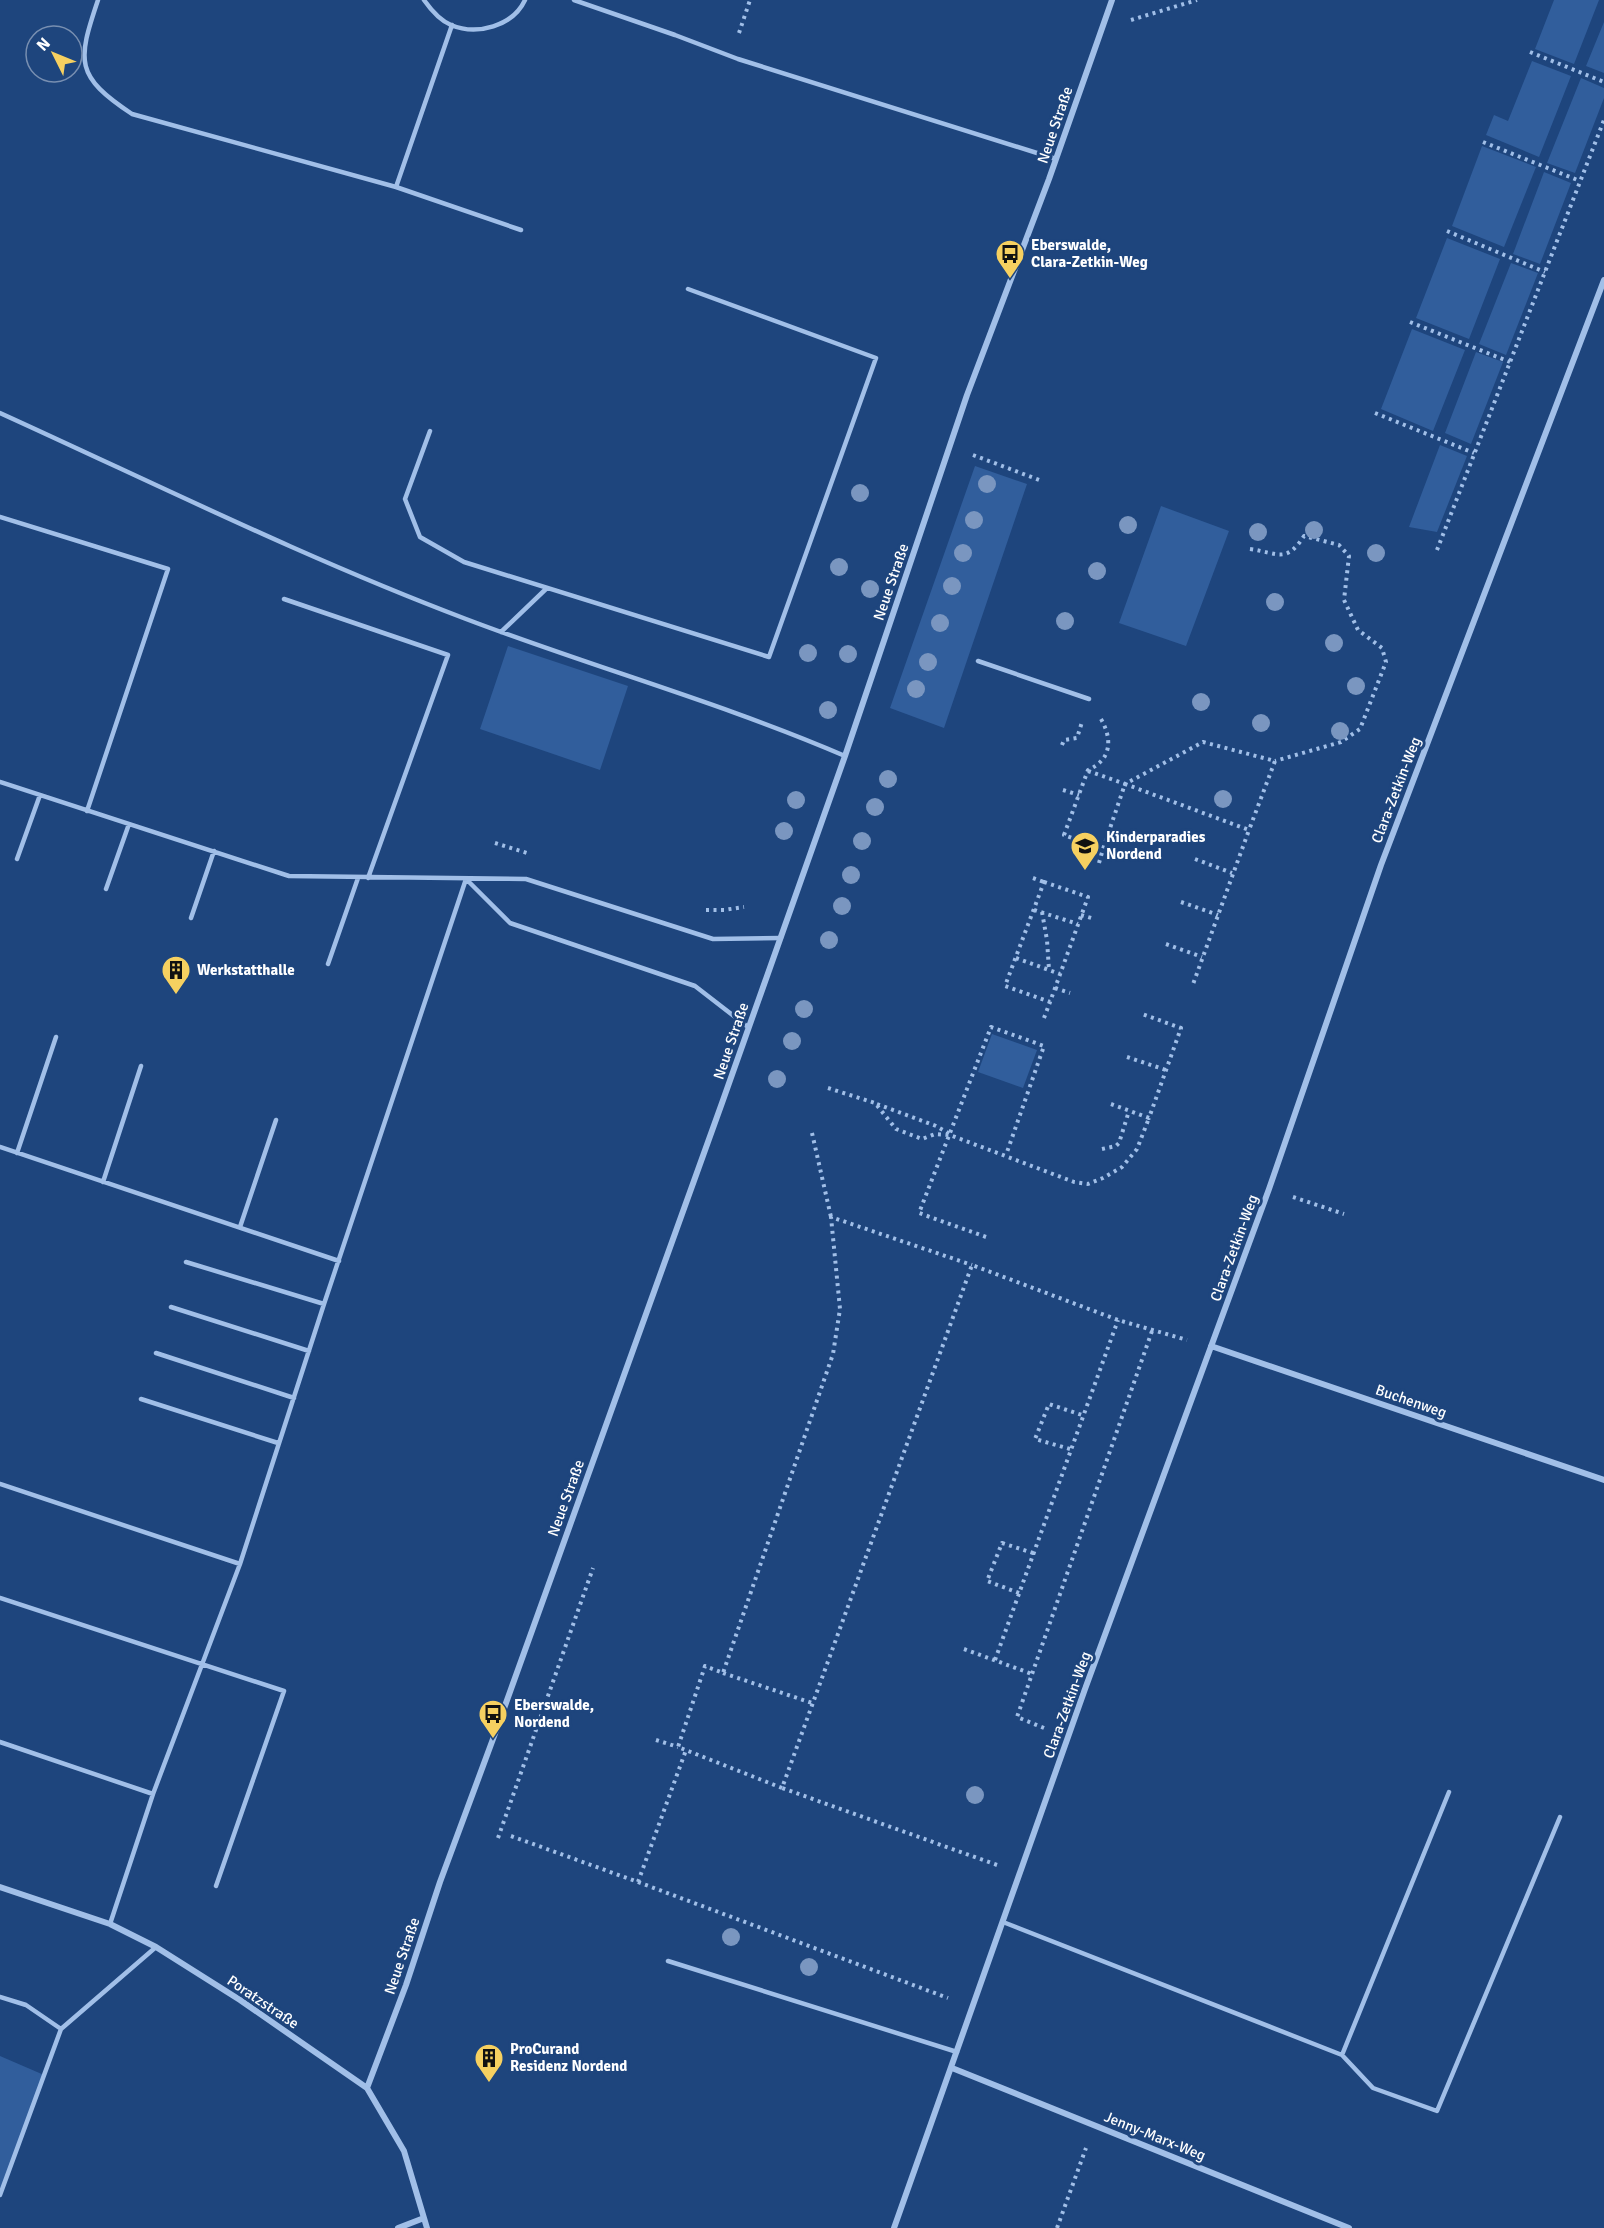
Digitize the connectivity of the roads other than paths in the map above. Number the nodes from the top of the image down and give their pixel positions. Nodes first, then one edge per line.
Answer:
1 (98, 0) edge
2 (424, 0) edge
3 (525, 0) edge
4 (574, 0) edge
5 (1112, 0) edge
6 (452, 25) junction
7 (1056, 159) junction
8 (396, 188) junction
9 (520, 230) dead end
10 (1604, 280) edge
11 (688, 289) dead end
12 (0, 413) edge
13 (430, 431) dead end
14 (0, 517) edge
15 (547, 588) junction
16 (284, 599) dead end
17 (501, 632) junction
18 (978, 661) dead end
19 (1089, 699) road end
20 (845, 756) junction
21 (0, 782) edge
22 (40, 795) junction
23 (87, 811) junction
24 (129, 824) junction
25 (214, 851) junction
26 (17, 859) dead end
27 (358, 878) junction
28 (368, 878) junction
29 (466, 879) junction
30 (106, 889) dead end
31 (191, 918) dead end
32 (781, 938) junction
33 (328, 964) dead end
34 (748, 1027) junction
35 (56, 1037) dead end
36 (141, 1066) dead end
37 (276, 1120) dead end
38 (0, 1147) edge
39 (17, 1153) junction
40 (103, 1182) junction
41 (240, 1227) junction
42 (339, 1261) junction
43 (186, 1262) dead end
44 (324, 1304) junction
45 (171, 1307) dead end
46 (1211, 1346) junction
47 (309, 1351) junction
48 (156, 1353) dead end
49 (294, 1398) junction
50 (141, 1399) dead end
51 (278, 1443) junction
52 (1604, 1480) edge
53 (0, 1484) edge
54 (240, 1564) junction
55 (0, 1598) edge
56 (202, 1663) junction
57 (0, 1742) edge
58 (1449, 1792) dead end
59 (153, 1794) junction
60 (1560, 1817) dead end
61 (216, 1886) dead end
62 (0, 1887) edge
63 (1003, 1922) junction
64 (110, 1924) junction
65 (156, 1947) junction
66 (668, 1961) dead end
67 (0, 1996) edge
68 (61, 2030) junction
69 (957, 2052) junction
70 (1342, 2055) junction
71 (952, 2068) junction
72 (368, 2088) junction
73 (0, 2194) edge
74 (424, 2218) junction
75 (398, 2228) edge
76 (427, 2228) edge
77 (894, 2228) edge
78 (1349, 2228) edge

1 - 8 lane
2 - 6 lane
3 - 6 lane
4 - 7 lane
5 - 7 street, Neue Straße
6 - 8 lane
7 - 20 street, Neue Straße
8 - 9 lane
10 - 46 street, Clara-Zetkin-Weg
11 - 15 lane
12 - 17 lane
13 - 15 lane
14 - 23 lane
15 - 17 lane
16 - 28 lane
17 - 20 lane
18 - 19 lane
20 - 32 street, Neue Straße
21 - 22 lane
22 - 23 lane
22 - 26 lane
23 - 24 lane
24 - 25 lane
24 - 30 lane
25 - 27 lane
25 - 31 lane
27 - 28 lane
27 - 33 lane
28 - 29 lane
29 - 32 lane
29 - 34 lane
29 - 42 lane
32 - 34 street, Neue Straße
34 - 72 street, Neue Straße
35 - 39 lane
36 - 40 lane
37 - 41 lane
38 - 39 lane
39 - 40 lane
40 - 41 lane
41 - 42 lane
42 - 44 lane
43 - 44 lane
44 - 47 lane
45 - 47 lane
46 - 52 street, Buchenweg
46 - 63 street, Clara-Zetkin-Weg
47 - 49 lane
48 - 49 lane
49 - 51 lane
50 - 51 lane
51 - 54 lane
53 - 54 lane
54 - 56 lane
55 - 56 lane
56 - 59 lane
56 - 61 lane
57 - 59 lane
58 - 70 lane
59 - 64 lane
60 - 70 lane
62 - 64 street, Poratzstraße
63 - 69 street, Clara-Zetkin-Weg
63 - 70 lane
64 - 65 street, Poratzstraße
65 - 68 lane
65 - 72 street, Poratzstraße
66 - 69 lane
67 - 68 lane
68 - 73 lane
69 - 71 street, Clara-Zetkin-Weg
71 - 77 street, Clara-Zetkin-Weg
71 - 78 street, Jenny-Marx-Weg
72 - 74 street, Poratzstraße
74 - 75 street
74 - 76 street, Poratzstraße

